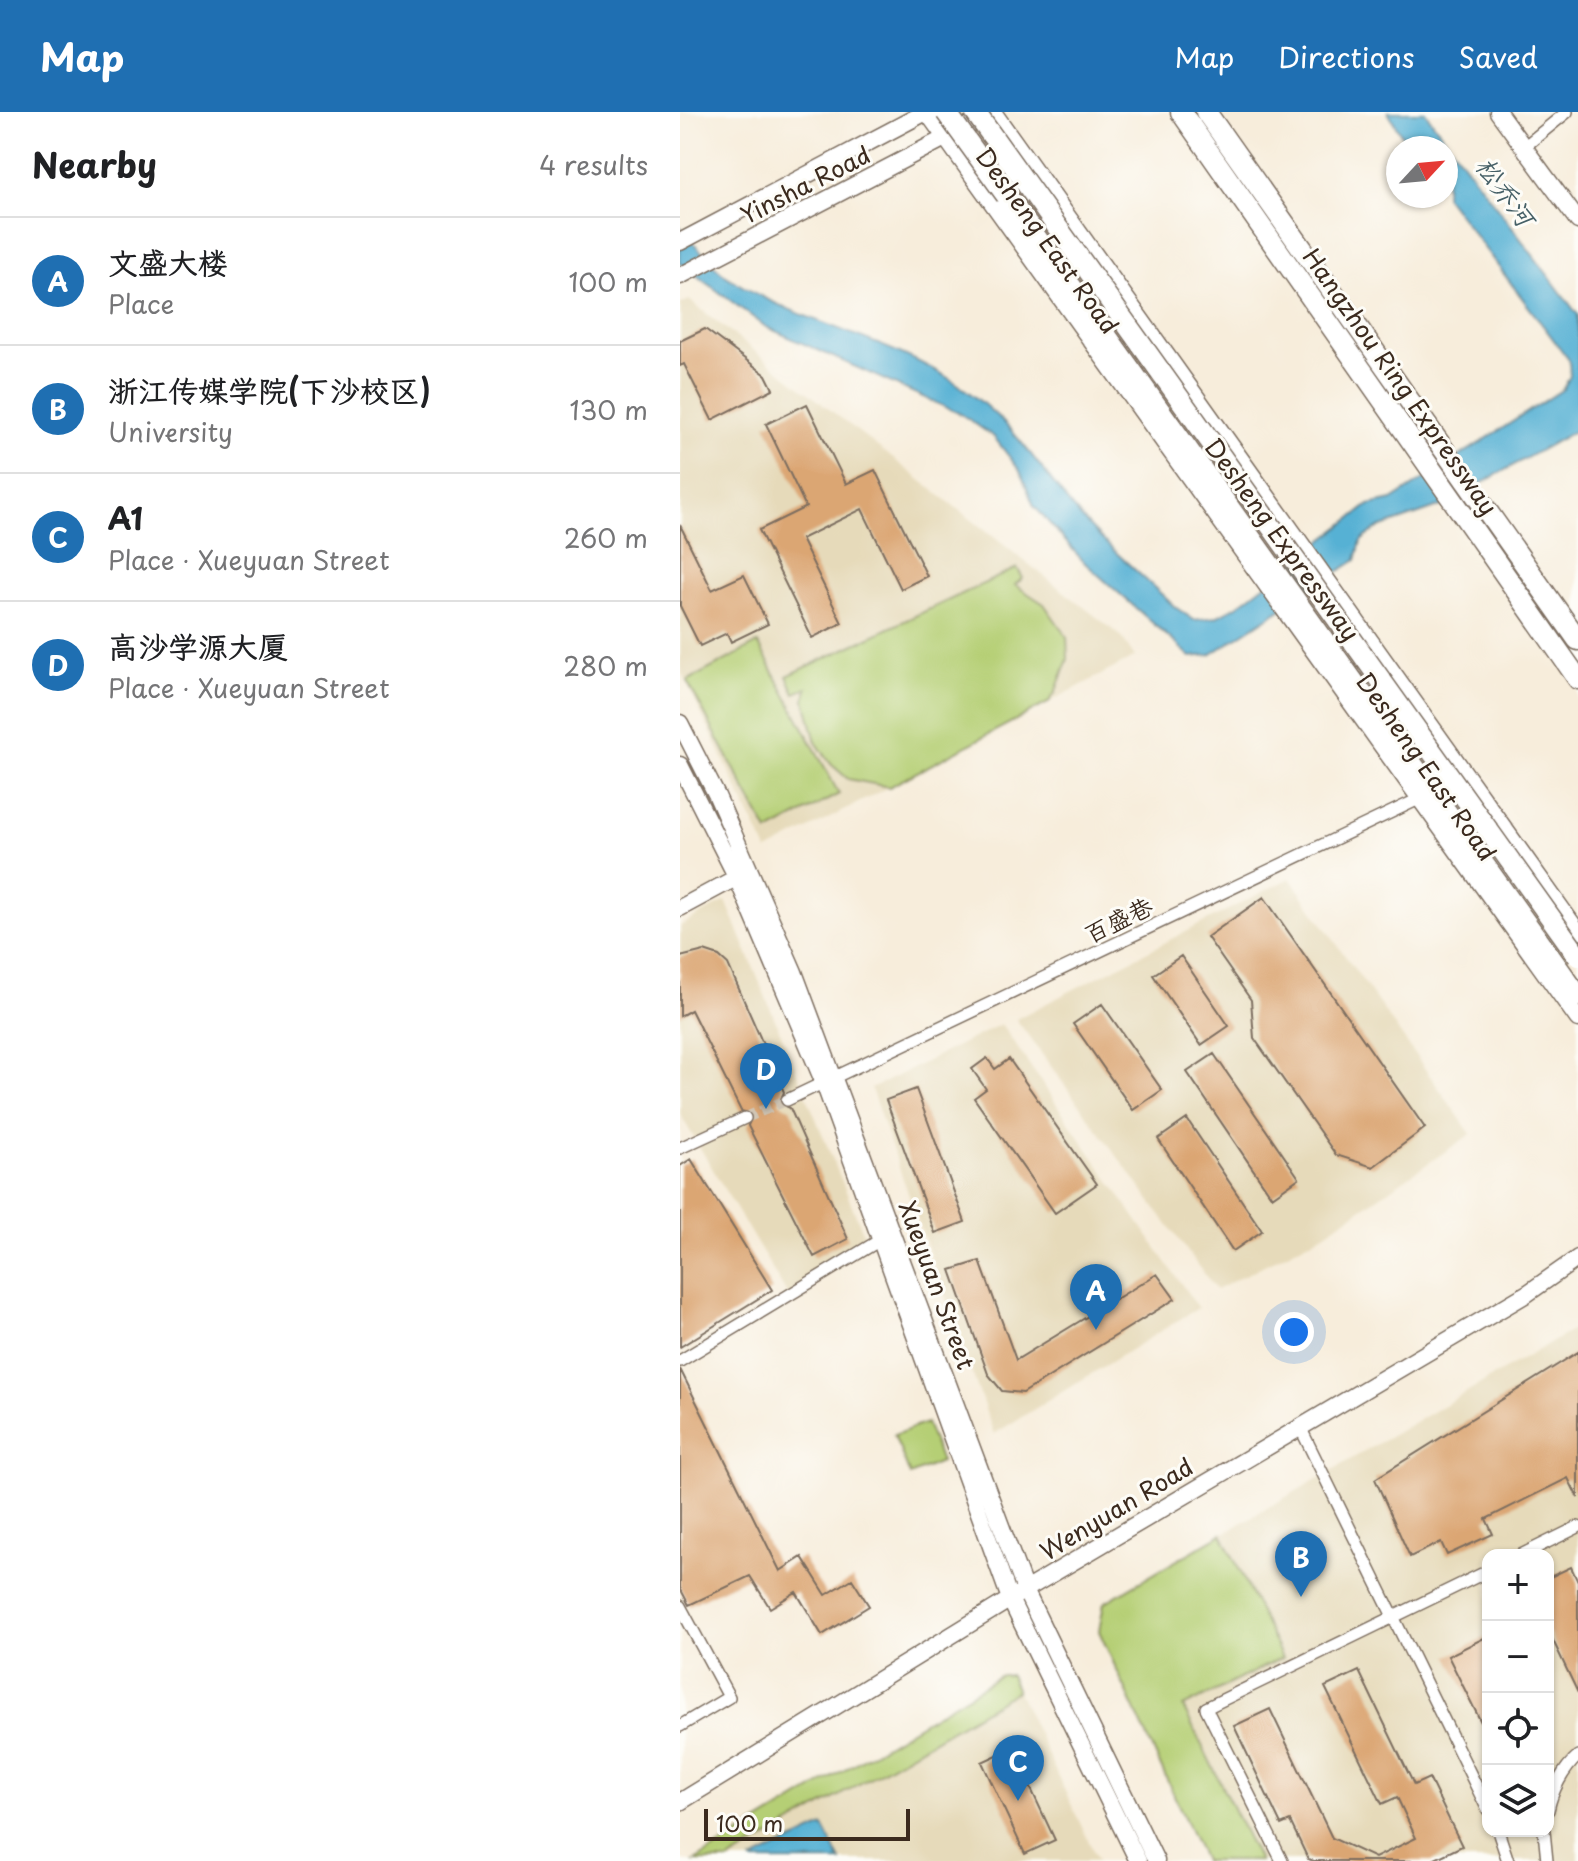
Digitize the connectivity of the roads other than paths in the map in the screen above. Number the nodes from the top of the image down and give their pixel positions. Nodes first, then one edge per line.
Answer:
1 (926, 112) edge
2 (946, 112) edge
3 (975, 112) edge
4 (994, 112) edge
5 (1181, 112) edge
6 (1206, 112) edge
7 (1498, 112) edge
8 (1567, 112) edge
9 (945, 139) junction
10 (1524, 147) junction
11 (1578, 221) edge
12 (680, 242) edge
13 (680, 276) edge
14 (1578, 640) edge
15 (1578, 679) edge
16 (680, 723) edge
17 (680, 765) edge
18 (1421, 798) junction
19 (744, 874) junction
20 (680, 908) edge
21 (1578, 932) edge
22 (1578, 956) edge
23 (1578, 996) edge
24 (1578, 1019) edge
25 (829, 1081) junction
26 (787, 1100) tunnel mouth
27 (745, 1118) tunnel mouth
28 (680, 1148) edge
29 (887, 1236) junction
30 (1578, 1258) edge
31 (680, 1361) edge
32 (1300, 1427) junction
33 (1578, 1527) edge
34 (1533, 1549) edge
35 (1482, 1574) edge
36 (1017, 1595) junction
37 (680, 1606) edge
38 (1394, 1617) junction
39 (680, 1726) edge
40 (1578, 1756) edge
41 (1554, 1791) edge
42 (1482, 1798) edge
43 (680, 1802) edge
44 (1500, 1837) edge
45 (1545, 1837) edge
46 (1138, 1861) edge
47 (1156, 1861) edge
48 (1282, 1861) edge
49 (1508, 1861) edge
50 (1547, 1861) edge

1 - 9 main road, Desheng East Road
1 - 12 main road, Yinsha Road
2 - 23 highway, Desheng Expressway, bridge
3 - 22 highway, Desheng Expressway, bridge
4 - 9 main road, Yinsha Road
4 - 21 main road, Desheng East Road
5 - 15 highway, Hangzhou Ring Expressway
6 - 14 highway, Hangzhou Ring Expressway
7 - 10 main road
8 - 10 street
9 - 13 main road, Yinsha Road
9 - 18 main road, Desheng East Road
10 - 11 main road
16 - 19 main road, Xueyuan Street
17 - 19 main road, Xueyuan Street
18 - 24 main road, Desheng East Road
18 - 25 street, 百盛巷
19 - 20 main road
19 - 25 main road, Xueyuan Street
25 - 26 street, 百盛巷
25 - 29 main road, Xueyuan Street
27 - 28 street
29 - 31 street
29 - 36 main road, Xueyuan Street
30 - 32 main road, Wenyuan Road
32 - 36 main road, Wenyuan Road
32 - 38 street
33 - 34 street
35 - 38 street
36 - 43 main road, Wenyuan Road
36 - 46 main road, Xueyuan Street
36 - 47 main road, Xueyuan Street
37 - 39 street
38 - 42 street
38 - 48 street
40 - 41 street
44 - 49 street
45 - 50 street

